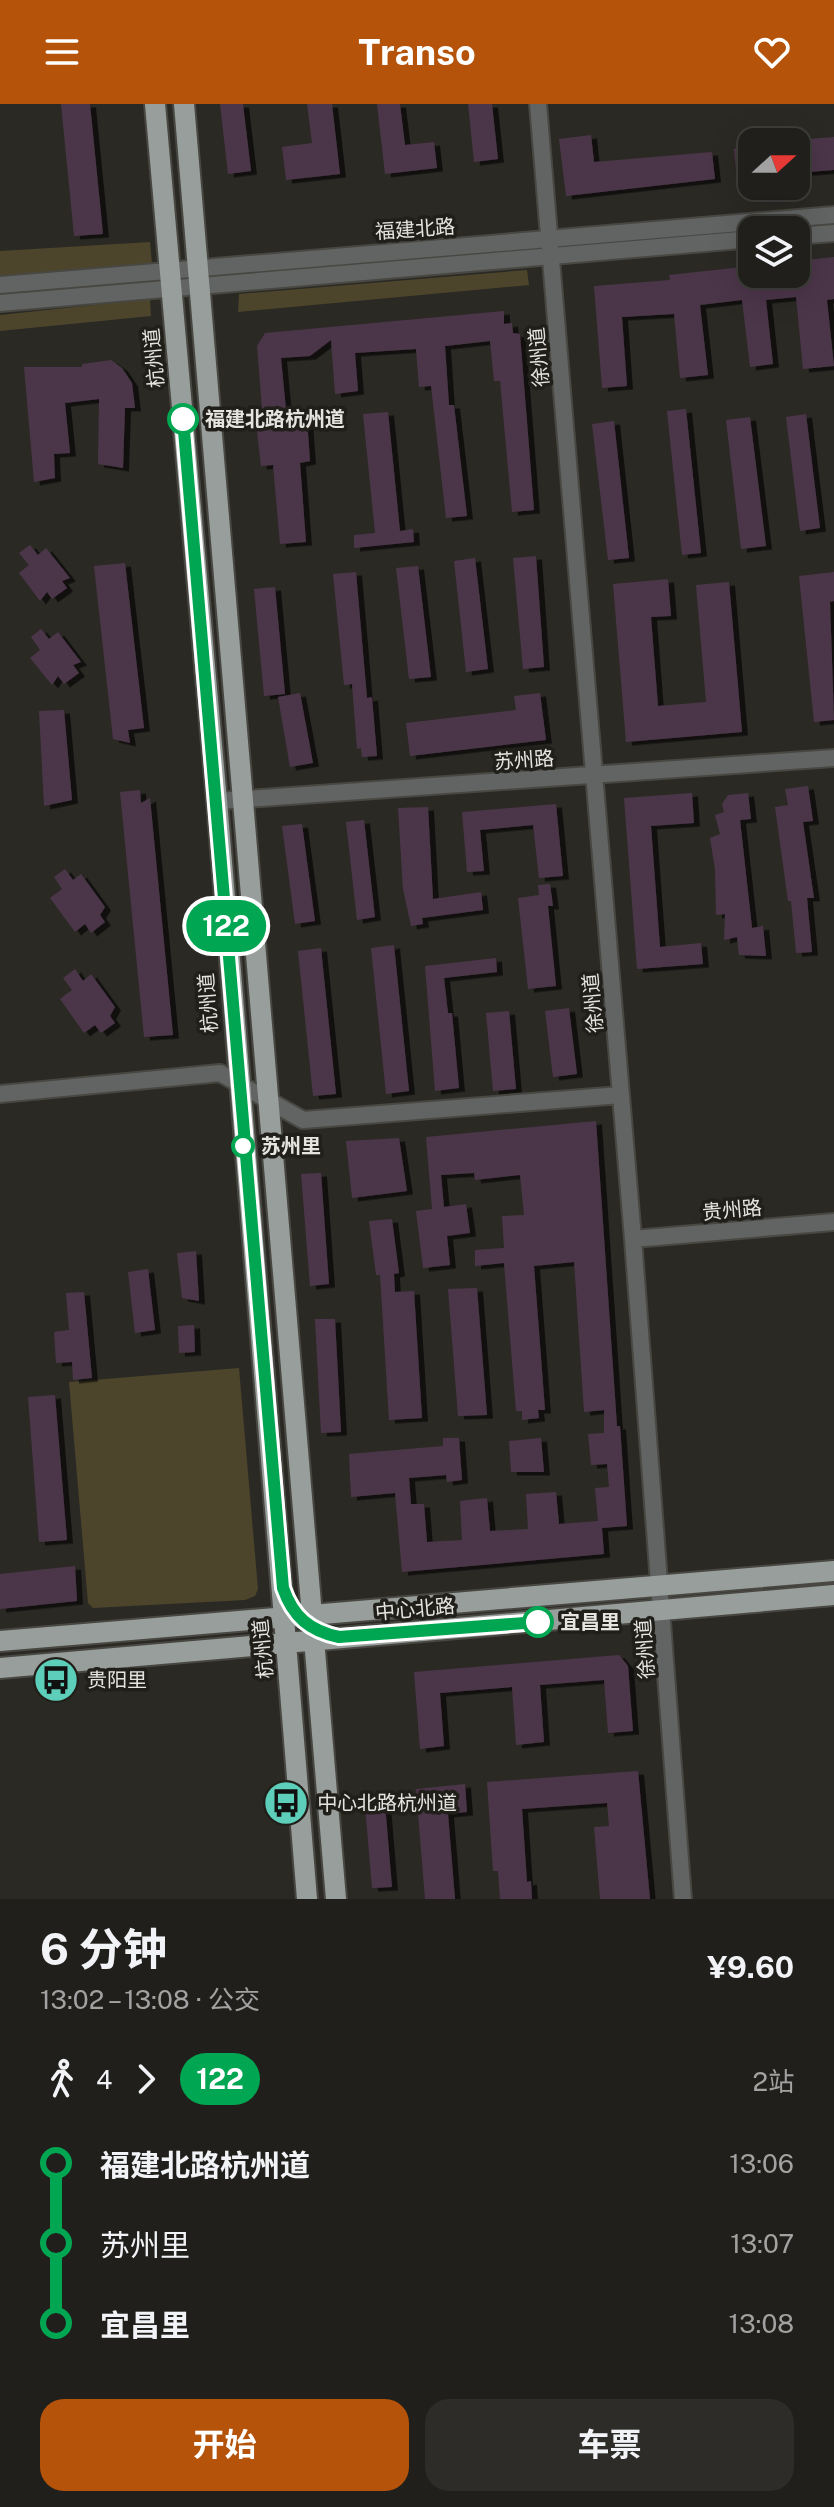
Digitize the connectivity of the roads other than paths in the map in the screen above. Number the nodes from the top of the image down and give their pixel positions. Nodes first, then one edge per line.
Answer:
1 (155, 104) edge
2 (184, 104) edge
3 (538, 104) edge
4 (834, 215) edge
5 (834, 233) edge
6 (810, 235) edge
7 (738, 240) edge
8 (550, 247) junction
9 (200, 276) junction
10 (171, 278) junction
11 (0, 285) edge
12 (0, 303) edge
13 (834, 758) edge
14 (594, 776) junction
15 (243, 799) junction
16 (217, 801) junction
17 (238, 1084) junction
18 (0, 1094) edge
19 (621, 1095) junction
20 (268, 1101) junction
21 (834, 1222) edge
22 (633, 1239) junction
23 (834, 1571) edge
24 (310, 1580) junction
25 (661, 1585) junction
26 (834, 1595) edge
27 (662, 1611) junction
28 (348, 1612) junction
29 (303, 1631) junction
30 (353, 1638) junction
31 (0, 1641) edge
32 (0, 1668) edge
33 (319, 1681) junction
34 (307, 1899) edge
35 (336, 1899) edge
36 (683, 1899) edge

1 - 10 main road, 杭州道
2 - 9 main road, 杭州道
3 - 8 street, 徐州道
4 - 8 street, 福建北路
5 - 6 street
7 - 8 street, 福建北路
8 - 9 street, 福建北路
8 - 14 street, 徐州道
9 - 10 street, 福建北路
9 - 15 main road, 杭州道
10 - 11 street, 福建北路
10 - 12 street, 福建北路
10 - 16 main road, 杭州道
13 - 14 street, 苏州路
14 - 15 street, 苏州路
14 - 19 street, 徐州道
15 - 16 street, 苏州路
15 - 20 main road, 杭州道
16 - 17 main road, 杭州道
17 - 18 street
17 - 20 street
17 - 29 main road, 杭州道
19 - 20 street
19 - 22 street, 徐州道
20 - 24 main road, 杭州道
21 - 22 street, 贵州路
22 - 25 street, 徐州道
23 - 25 main road, 中心北路
24 - 28 main road
24 - 29 main road, 杭州道
25 - 27 street, 徐州道
25 - 28 main road, 中心北路
26 - 27 main road, 中心北路
27 - 30 main road, 中心北路
27 - 36 street, 徐州道
28 - 29 main road, 中心北路
29 - 30 main road, 中心北路
29 - 31 main road, 中心北路
29 - 32 main road, 中心北路
29 - 33 main road, 杭州道
29 - 34 main road, 杭州道
30 - 33 main road
33 - 35 main road, 杭州道

